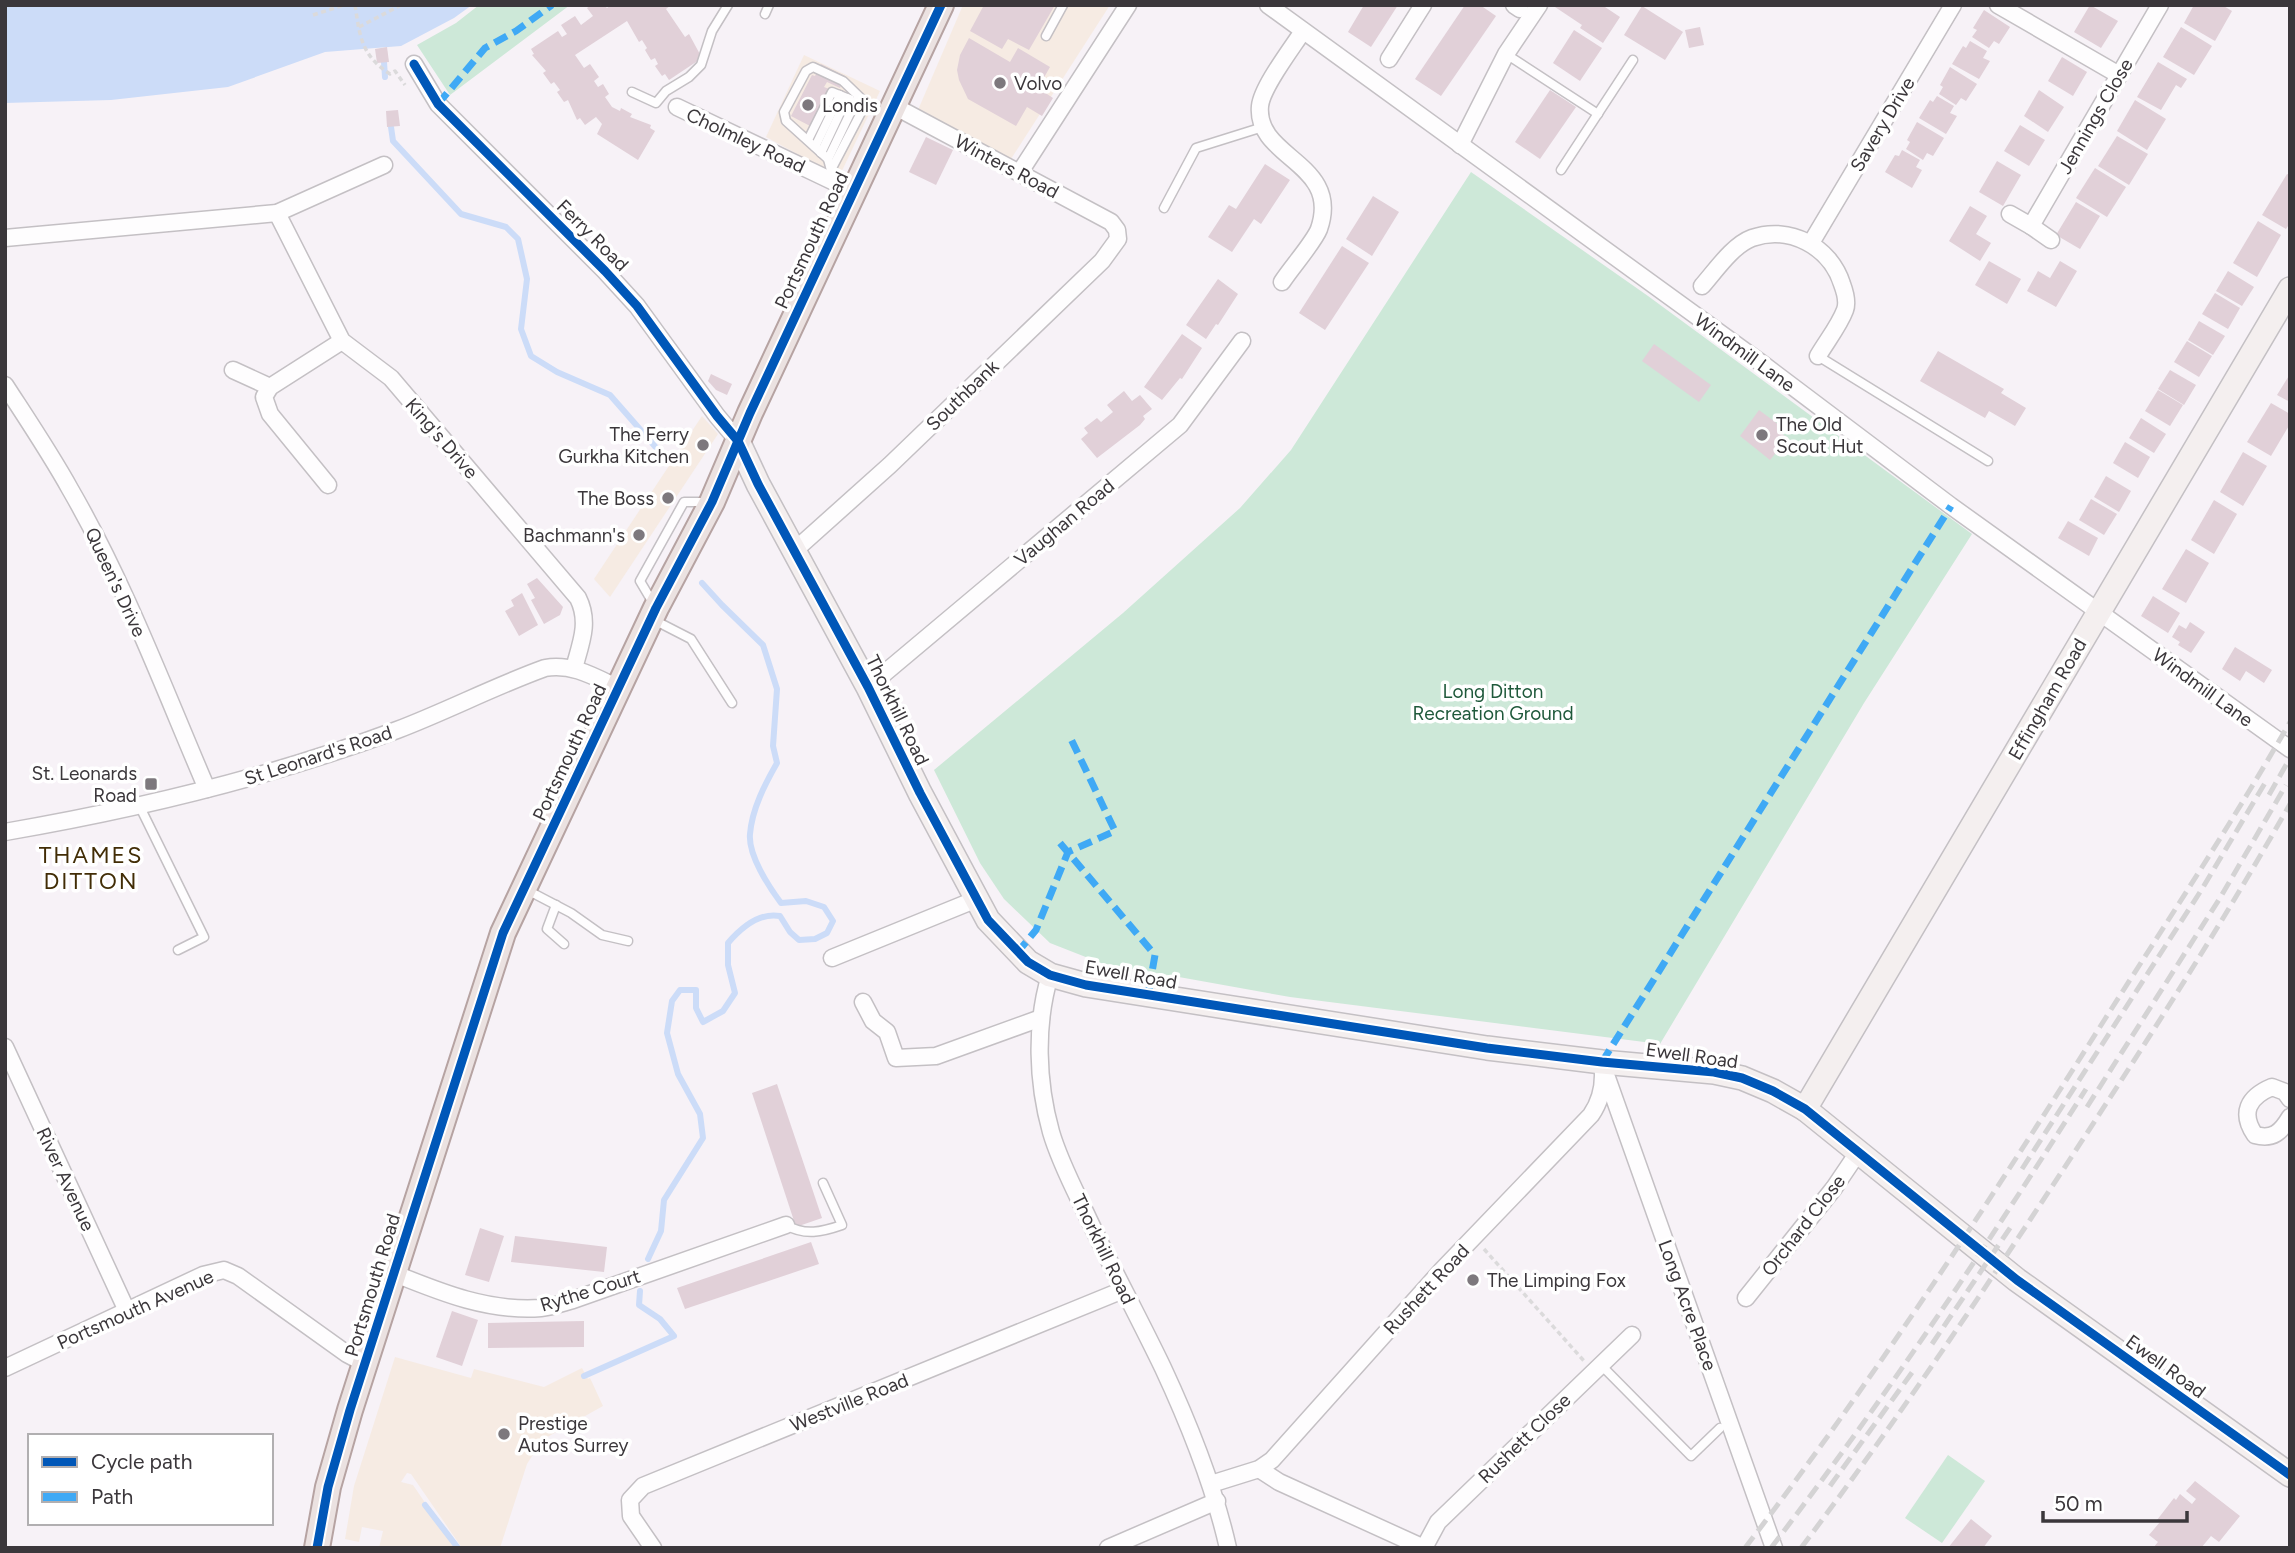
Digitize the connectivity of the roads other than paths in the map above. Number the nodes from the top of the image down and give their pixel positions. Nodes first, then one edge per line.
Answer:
1 (729, 5) edge
2 (769, 5) edge
3 (941, 5) edge
4 (1063, 5) edge
5 (1128, 5) edge
6 (1268, 5) edge
7 (1423, 5) edge
8 (1539, 5) edge
9 (1953, 5) edge
10 (1998, 5) edge
11 (2160, 5) edge
12 (765, 14) dead end
13 (1303, 31) junction
14 (1046, 36) dead end
15 (1506, 54) junction
16 (1389, 59) dead end
17 (1633, 60) dead end
18 (414, 64) dead end
19 (2119, 75) junction
20 (632, 92) dead end
21 (848, 98) junction
22 (677, 107) dead end
23 (880, 109) junction
24 (1598, 114) junction
25 (1263, 127) junction
26 (1460, 145) junction
27 (818, 150) junction
28 (384, 165) dead end
29 (1561, 170) dead end
30 (1020, 172) junction
31 (839, 181) junction
32 (1164, 208) dead end
33 (277, 214) junction
34 (2010, 214) dead end
35 (2031, 226) junction
36 (1117, 230) joint
37 (5, 239) edge
38 (2051, 240) dead end
39 (1811, 243) junction
40 (1282, 282) dead end
41 (1702, 286) dead end
42 (2290, 289) edge
43 (342, 341) junction
44 (1242, 341) dead end
45 (1818, 356) joint
46 (233, 370) dead end
47 (5, 385) edge
48 (270, 387) junction
49 (738, 440) junction
50 (1988, 461) dead end
51 (328, 485) dead end
52 (794, 551) junction
53 (2098, 611) junction
54 (654, 613) junction
55 (574, 668) junction
56 (868, 687) junction
57 (618, 688) junction
58 (732, 703) dead end
59 (2290, 749) edge
60 (207, 789) junction
61 (139, 805) junction
62 (5, 832) edge
63 (524, 888) junction
64 (977, 899) junction
65 (556, 905) junction
66 (628, 941) dead end
67 (564, 944) dead end
68 (178, 950) dead end
69 (832, 958) dead end
70 (1050, 975) junction
71 (863, 1002) dead end
72 (1041, 1018) junction
73 (5, 1047) edge
74 (1602, 1062) junction
75 (2288, 1092) edge
76 (1805, 1109) junction
77 (2290, 1117) edge
78 (1859, 1151) junction
79 (823, 1183) dead end
80 (786, 1224) joint
81 (393, 1273) junction
82 (1124, 1290) junction
83 (1746, 1298) dead end
84 (127, 1311) junction
85 (1632, 1335) dead end
86 (366, 1364) junction
87 (5, 1368) edge
88 (1597, 1369) junction
89 (1720, 1428) dead end
90 (1259, 1469) junction
91 (2290, 1475) edge
92 (1211, 1484) junction
93 (1217, 1502) junction
94 (317, 1548) edge
95 (653, 1548) edge
96 (1108, 1548) edge
97 (1228, 1548) edge
98 (1424, 1548) edge
99 (1774, 1548) edge

1 - 20 lane
2 - 12 lane
3 - 23 main road, Portsmouth Road
4 - 14 lane
5 - 30 street
6 - 13 street, Windmill Lane
7 - 16 street
8 - 15 street
9 - 39 street, Savery Drive
10 - 19 street
11 - 19 street, Jennings Close
13 - 25 street
13 - 26 street, Windmill Lane
15 - 24 lane
15 - 26 street
17 - 24 lane
18 - 49 street, Ferry Road
19 - 35 street, Jennings Close
21 - 23 lane
21 - 27 lane
21 - 27 lane
22 - 31 street, Cholmley Road
23 - 27 lane
23 - 30 street, Winters Road
23 - 31 main road, Portsmouth Road
24 - 29 lane
25 - 32 lane
25 - 40 street
26 - 53 street, Windmill Lane
27 - 31 lane
28 - 33 street
30 - 36 street, Winters Road
31 - 49 main road, Portsmouth Road
33 - 37 street
33 - 43 street, King's Drive
34 - 35 street
35 - 38 street
36 - 52 street, Southbank
39 - 41 street
39 - 45 street
42 - 53 street, Effingham Road
43 - 48 street
43 - 55 street, King's Drive
44 - 56 street, Vaughan Road
45 - 50 lane
46 - 48 street
47 - 60 street, Queen's Drive
48 - 51 street
49 - 52 street, Thorkhill Road
49 - 54 main road, Portsmouth Road
52 - 56 street, Thorkhill Road
53 - 59 street, Windmill Lane
53 - 76 street, Effingham Road
54 - 57 main road, Portsmouth Road
54 - 58 lane
55 - 57 street, St Leonard's Road
55 - 60 street, St Leonard's Road
56 - 64 street, Thorkhill Road
57 - 63 main road, Portsmouth Road
60 - 61 street, St Leonard's Road
61 - 62 street, St Leonard's Road
61 - 68 lane
63 - 65 lane
63 - 81 main road, Portsmouth Road
64 - 69 street
64 - 70 street, Thorkhill Road
65 - 66 lane
65 - 67 lane
70 - 72 street, Thorkhill Road
70 - 74 street, Ewell Road
71 - 72 street
72 - 82 street, Thorkhill Road
73 - 84 street, River Avenue
74 - 76 street, Ewell Road
74 - 90 street, Rushett Road
74 - 99 street, Long Acre Place
75 - 77 street
76 - 78 street, Ewell Road
78 - 83 street, Orchard Close
78 - 91 street, Ewell Road
79 - 80 lane
80 - 81 street, Rythe Court
81 - 86 main road, Portsmouth Road
82 - 92 street, Thorkhill Road
82 - 95 street, Westville Road
84 - 86 street, Portsmouth Avenue
84 - 87 street, Portsmouth Avenue
85 - 88 street, Rushett Close
86 - 94 main road, Portsmouth Road
88 - 89 lane
88 - 98 street, Rushett Close
90 - 92 street, Rushett Road
90 - 98 street, Rushett Close
92 - 93 street, Thorkhill Road
93 - 96 street
93 - 97 street, Thorkhill Road

